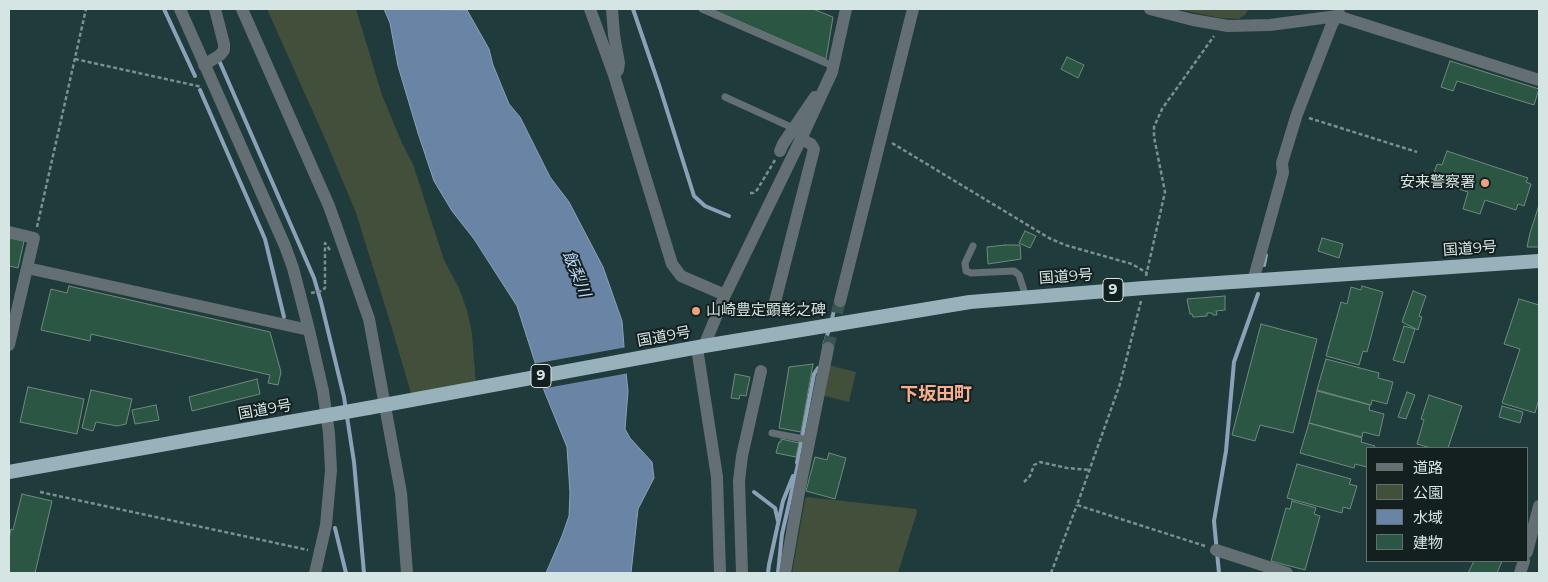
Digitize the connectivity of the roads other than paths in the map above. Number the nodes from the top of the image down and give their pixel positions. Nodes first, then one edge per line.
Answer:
1 (180, 9) edge
2 (215, 9) edge
3 (242, 9) edge
4 (590, 9) edge
5 (612, 9) edge
6 (702, 9) edge
7 (846, 9) edge
8 (913, 9) edge
9 (1150, 9) edge
10 (1339, 12) edge
11 (204, 65) junction
12 (833, 66) junction
13 (614, 75) junction
14 (1539, 80) edge
15 (827, 83) junction
16 (725, 97) dead end
17 (793, 128) junction
18 (801, 139) junction
19 (780, 152) road end
20 (9, 232) edge
21 (973, 246) dead end
22 (1539, 261) edge
23 (27, 268) junction
24 (1253, 281) junction
25 (725, 295) junction
26 (1026, 297) junction
27 (840, 301) tunnel mouth
28 (775, 302) dead end
29 (309, 330) junction
30 (9, 345) edge
31 (697, 348) junction
32 (828, 348) tunnel mouth
33 (762, 371) dead end
34 (389, 404) junction
35 (772, 433) dead end
36 (805, 439) junction
37 (9, 472) edge
38 (1539, 506) edge
39 (1528, 548) edge
40 (1218, 550) road end
41 (315, 573) edge
42 (407, 573) edge
43 (720, 573) edge
44 (742, 573) edge
45 (784, 573) edge
46 (1287, 573) edge

1 - 11 street
2 - 11 street
3 - 34 street
4 - 13 street
5 - 13 street
6 - 12 lane
7 - 12 street
8 - 27 street
9 - 10 street
10 - 14 street
10 - 24 street
11 - 29 street
12 - 15 street
13 - 25 street
15 - 17 street
15 - 18 street
16 - 17 lane
17 - 19 street
18 - 25 street
18 - 28 street
20 - 23 street
21 - 26 lane
22 - 24 highway, 国道9号 / 9
23 - 29 street
23 - 30 street
24 - 26 highway, 国道9号 / 9
25 - 31 street
26 - 31 highway, 国道9号 / 9
29 - 41 street
31 - 34 highway, 国道9号 / 9
31 - 43 street
32 - 36 street
33 - 44 street
34 - 37 highway, 国道9号 / 9, bridge
34 - 42 street
35 - 36 lane
36 - 45 street
38 - 39 street
40 - 46 street

